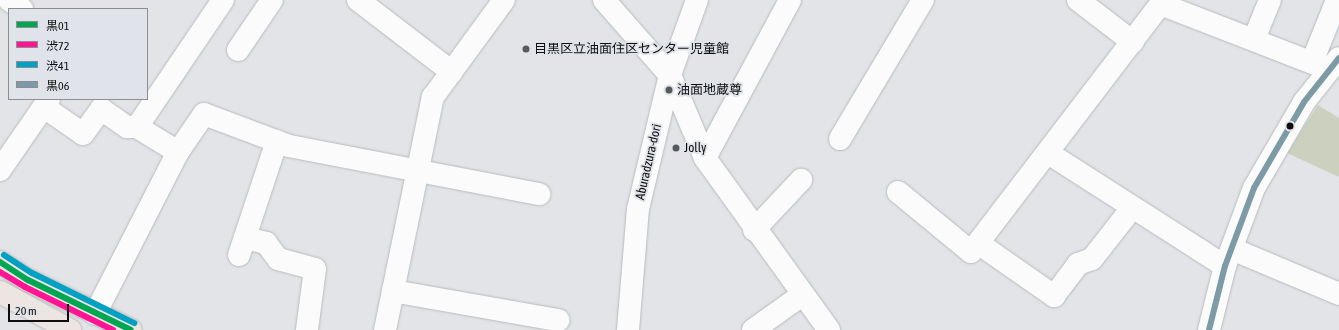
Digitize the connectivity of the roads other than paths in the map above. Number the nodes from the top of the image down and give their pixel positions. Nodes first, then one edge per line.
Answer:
1 (9, 0) edge
2 (223, 0) edge
3 (272, 0) edge
4 (358, 0) edge
5 (504, 0) edge
6 (697, 0) edge
7 (790, 0) edge
8 (923, 0) edge
9 (1270, 0) edge
10 (1338, 0) edge
11 (609, 2) edge
12 (1084, 2) edge
13 (1164, 2) edge
14 (21, 8) edge
15 (1254, 39) junction
16 (1133, 42) junction
17 (238, 50) dead end
18 (1326, 64) edge
19 (452, 72) junction
20 (670, 76) junction
21 (47, 103) edge
22 (137, 127) junction
23 (840, 139) dead end
24 (277, 141) junction
25 (178, 152) junction
26 (1048, 152) junction
27 (705, 158) junction
28 (0, 170) edge
29 (418, 171) junction
30 (801, 180) dead end
31 (898, 192) dead end
32 (539, 194) dead end
33 (1132, 208) junction
34 (754, 230) junction
35 (974, 248) junction
36 (1229, 258) junction
37 (0, 262) edge
38 (393, 291) junction
39 (0, 292) edge
40 (1339, 294) edge
41 (802, 295) junction
42 (95, 314) junction
43 (558, 320) dead end
44 (70, 330) edge
45 (130, 330) edge
46 (307, 330) edge
47 (386, 330) edge
48 (628, 330) edge
49 (753, 330) edge
50 (829, 330) edge
51 (1209, 330) edge

1 - 14 street
2 - 22 street
3 - 17 street
4 - 19 street
5 - 19 street
6 - 20 street, Aburadzura-dori
7 - 27 street
8 - 23 street
9 - 15 street
10 - 18 street
11 - 20 street
12 - 16 street
13 - 15 street
13 - 16 street
15 - 18 street
16 - 26 street
18 - 36 street
19 - 29 street
20 - 27 street
20 - 48 street, Aburadzura-dori
21 - 22 street
21 - 28 street
22 - 25 street
24 - 25 street
24 - 29 street
24 - 46 street
25 - 42 street
26 - 33 street
26 - 35 street
27 - 34 street
29 - 32 street
29 - 38 street
30 - 34 street
31 - 35 street
33 - 35 street
33 - 36 street
34 - 41 street
36 - 40 street
36 - 51 street
37 - 42 main road
38 - 43 street
38 - 47 street
39 - 44 main road
41 - 49 street
41 - 50 street
42 - 45 main road

